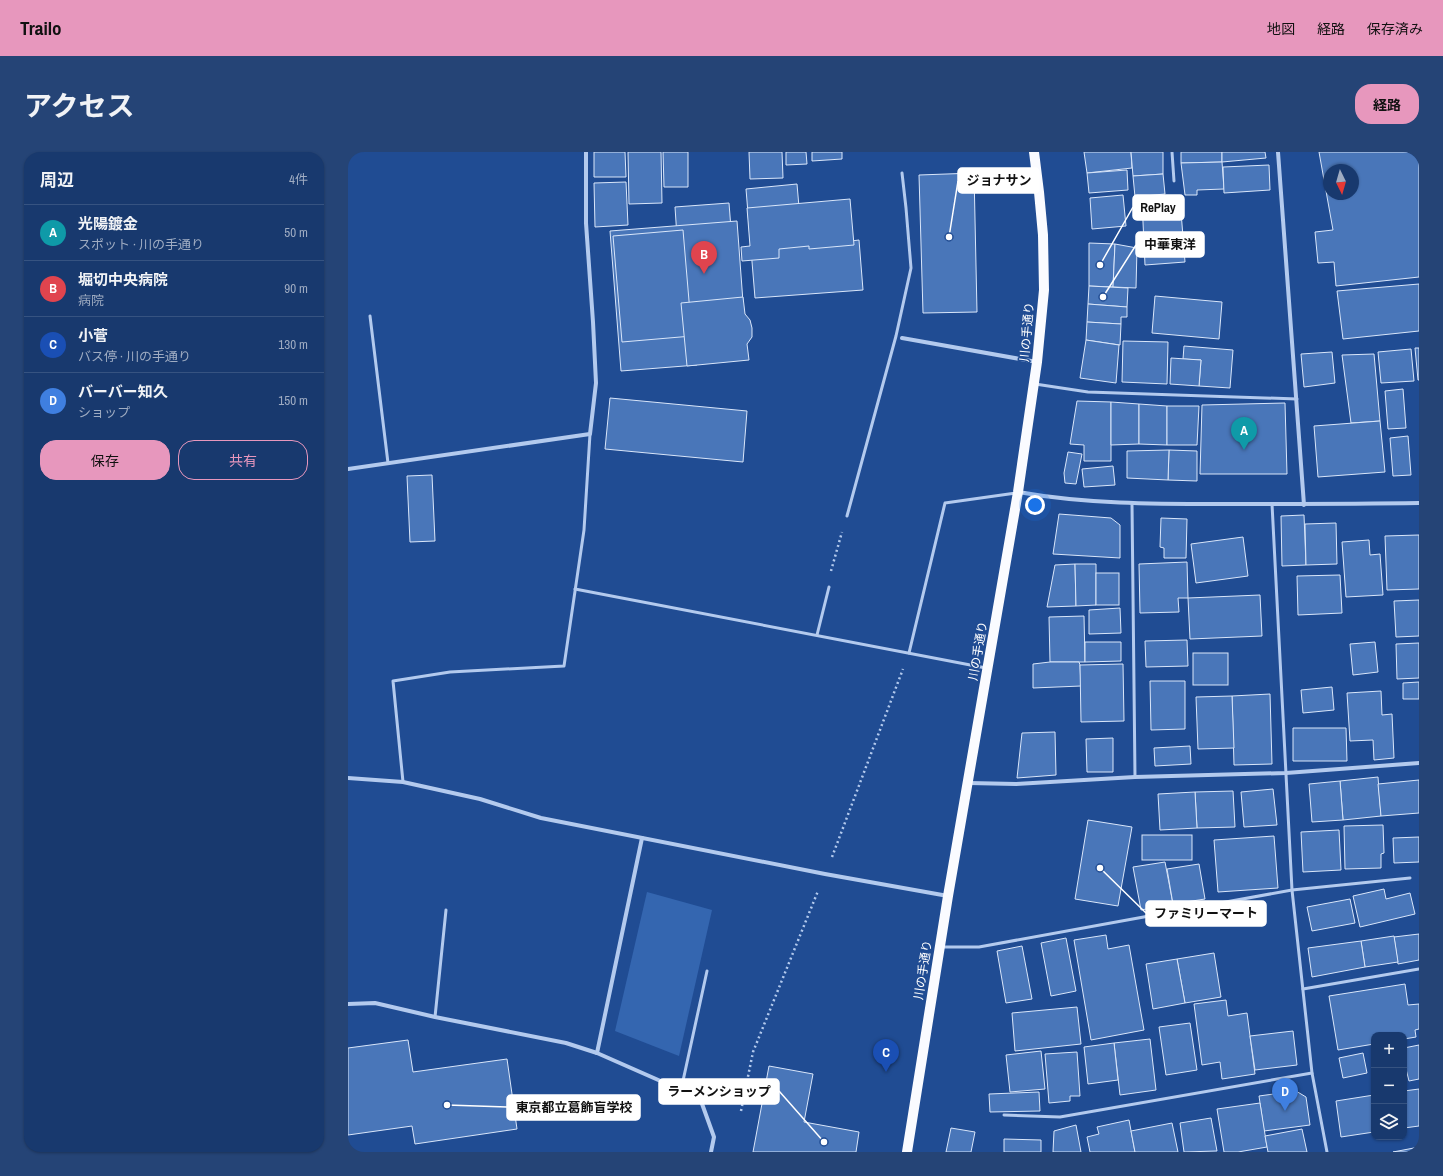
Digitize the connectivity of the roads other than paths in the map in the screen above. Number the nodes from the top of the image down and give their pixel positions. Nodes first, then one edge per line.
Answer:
1 (586, 152) edge
2 (1034, 152) edge
3 (1172, 152) edge
4 (1278, 152) edge
5 (902, 173) dead end
6 (1174, 181) dead end
7 (370, 316) dead end
8 (896, 336) junction
9 (902, 338) joint
10 (1037, 362) junction
11 (1034, 384) junction
12 (1297, 399) junction
13 (590, 434) junction
14 (388, 463) junction
15 (348, 469) edge
16 (1018, 492) junction
17 (1419, 503) edge
18 (1132, 504) junction
19 (1272, 504) junction
20 (1304, 504) junction
21 (847, 516) road end
22 (829, 587) road end
23 (575, 589) junction
24 (817, 635) junction
25 (909, 653) junction
26 (988, 668) junction
27 (1419, 763) edge
28 (1286, 773) junction
29 (1135, 777) junction
30 (348, 778) edge
31 (403, 782) junction
32 (969, 783) junction
33 (642, 838) junction
34 (1410, 878) dead end
35 (1292, 890) junction
36 (948, 896) junction
37 (446, 910) dead end
38 (940, 947) junction
39 (1419, 970) edge
40 (707, 971) dead end
41 (1303, 989) junction
42 (348, 1004) edge
43 (435, 1017) junction
44 (597, 1053) junction
45 (1312, 1073) junction
46 (681, 1090) junction
47 (1004, 1115) dead end
48 (711, 1152) edge
49 (907, 1152) edge
50 (1327, 1152) edge

1 - 13 street
2 - 10 main road, 川の手通り
3 - 6 lane
4 - 12 street
5 - 8 lane
7 - 14 lane
8 - 9 lane
8 - 21 lane
9 - 10 street
10 - 11 main road, 川の手通り
11 - 12 lane
11 - 16 main road, 川の手通り
12 - 20 street
13 - 14 street
13 - 23 lane
14 - 15 street
16 - 18 street
16 - 25 lane
16 - 26 main road, 川の手通り
17 - 20 street
18 - 19 street
18 - 29 lane
19 - 20 street
19 - 28 lane
22 - 24 lane
23 - 24 lane
23 - 31 lane
24 - 25 lane
25 - 26 lane
26 - 32 main road, 川の手通り
27 - 28 street
28 - 29 street
28 - 35 lane
29 - 32 street
30 - 31 street
31 - 33 street
32 - 36 main road, 川の手通り
33 - 36 street
33 - 44 street
34 - 35 lane
35 - 38 lane
35 - 41 lane
36 - 38 main road, 川の手通り
37 - 43 lane
38 - 49 main road, 川の手通り
39 - 41 lane
40 - 46 lane
41 - 45 lane
42 - 43 street
43 - 44 street
44 - 46 street
45 - 47 lane
45 - 50 lane
46 - 48 street

